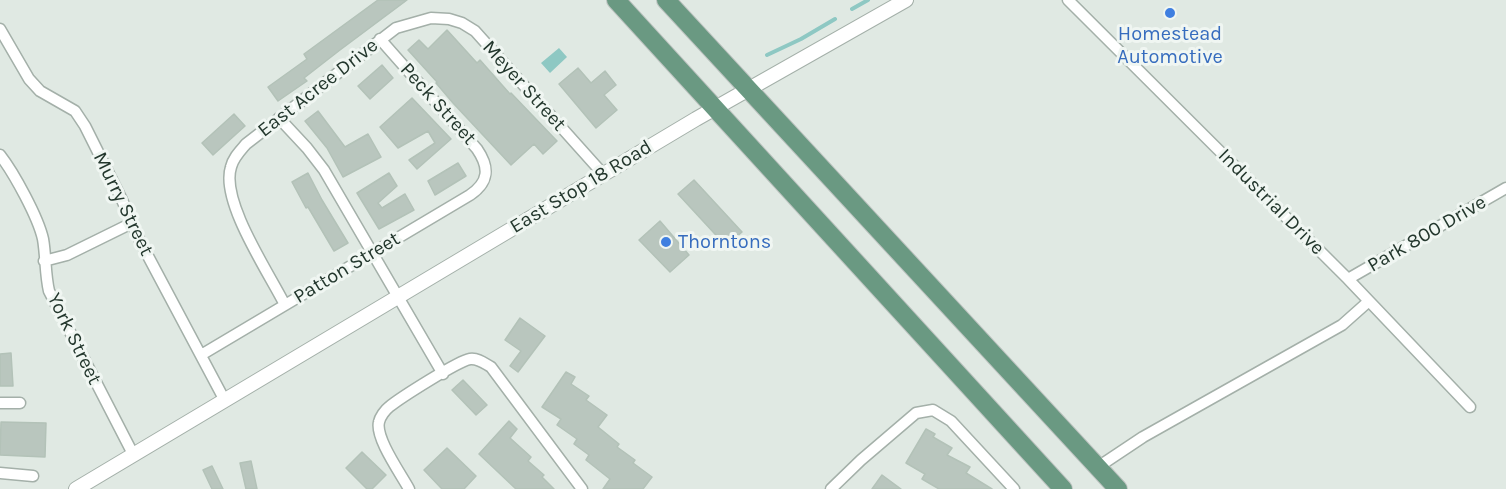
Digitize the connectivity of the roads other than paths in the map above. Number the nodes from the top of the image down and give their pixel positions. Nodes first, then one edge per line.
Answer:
1 (616, 0) edge
2 (666, 0) edge
3 (906, 0) edge
4 (1068, 0) edge
5 (432, 18) joint
6 (0, 28) edge
7 (380, 39) junction
8 (748, 90) junction
9 (714, 109) junction
10 (279, 118) junction
11 (0, 155) edge
12 (486, 174) joint
13 (604, 175) junction
14 (1506, 188) edge
15 (132, 224) junction
16 (372, 254) junction
17 (44, 261) junction
18 (1348, 279) junction
19 (397, 297) junction
20 (1369, 302) junction
21 (285, 305) junction
22 (201, 355) junction
23 (443, 374) junction
24 (224, 399) junction
25 (0, 403) edge
26 (20, 403) dead end
27 (1470, 407) dead end
28 (132, 454) junction
29 (1098, 467) junction
30 (0, 473) edge
31 (33, 476) dead end
32 (76, 489) edge
33 (409, 489) edge
34 (582, 489) edge
35 (831, 489) edge
36 (1014, 489) edge
37 (1063, 489) edge
38 (1118, 489) edge

1 - 9 main road
2 - 8 main road
3 - 8 street, East Stop 18 Road
4 - 18 street, Industrial Drive
5 - 7 street, East Acree Drive
5 - 13 street, Meyer Street
6 - 15 street, Murry Street
7 - 10 street, East Acree Drive
7 - 12 street, Peck Street
8 - 9 street, East Stop 18 Road
8 - 29 main road
9 - 13 street, East Stop 18 Road
9 - 37 main road
10 - 16 street
10 - 21 street, East Acree Drive
11 - 17 street, York Street
12 - 16 street, Patton Street
13 - 19 street, East Stop 18 Road
14 - 18 street, Park 800 Drive
15 - 17 street
15 - 22 street, Murry Street
16 - 19 street
16 - 21 street, Patton Street
17 - 28 street, York Street
18 - 20 street, Industrial Drive
19 - 23 street
19 - 24 street, East Stop 18 Road
20 - 27 street, Industrial Drive
20 - 29 street
21 - 22 street, Patton Street
22 - 24 street, Murry Street
23 - 33 street
23 - 34 street
24 - 28 street, East Stop 18 Road
25 - 26 street
28 - 32 street, East Stop 18 Road
29 - 38 main road
30 - 31 street
35 - 36 street

